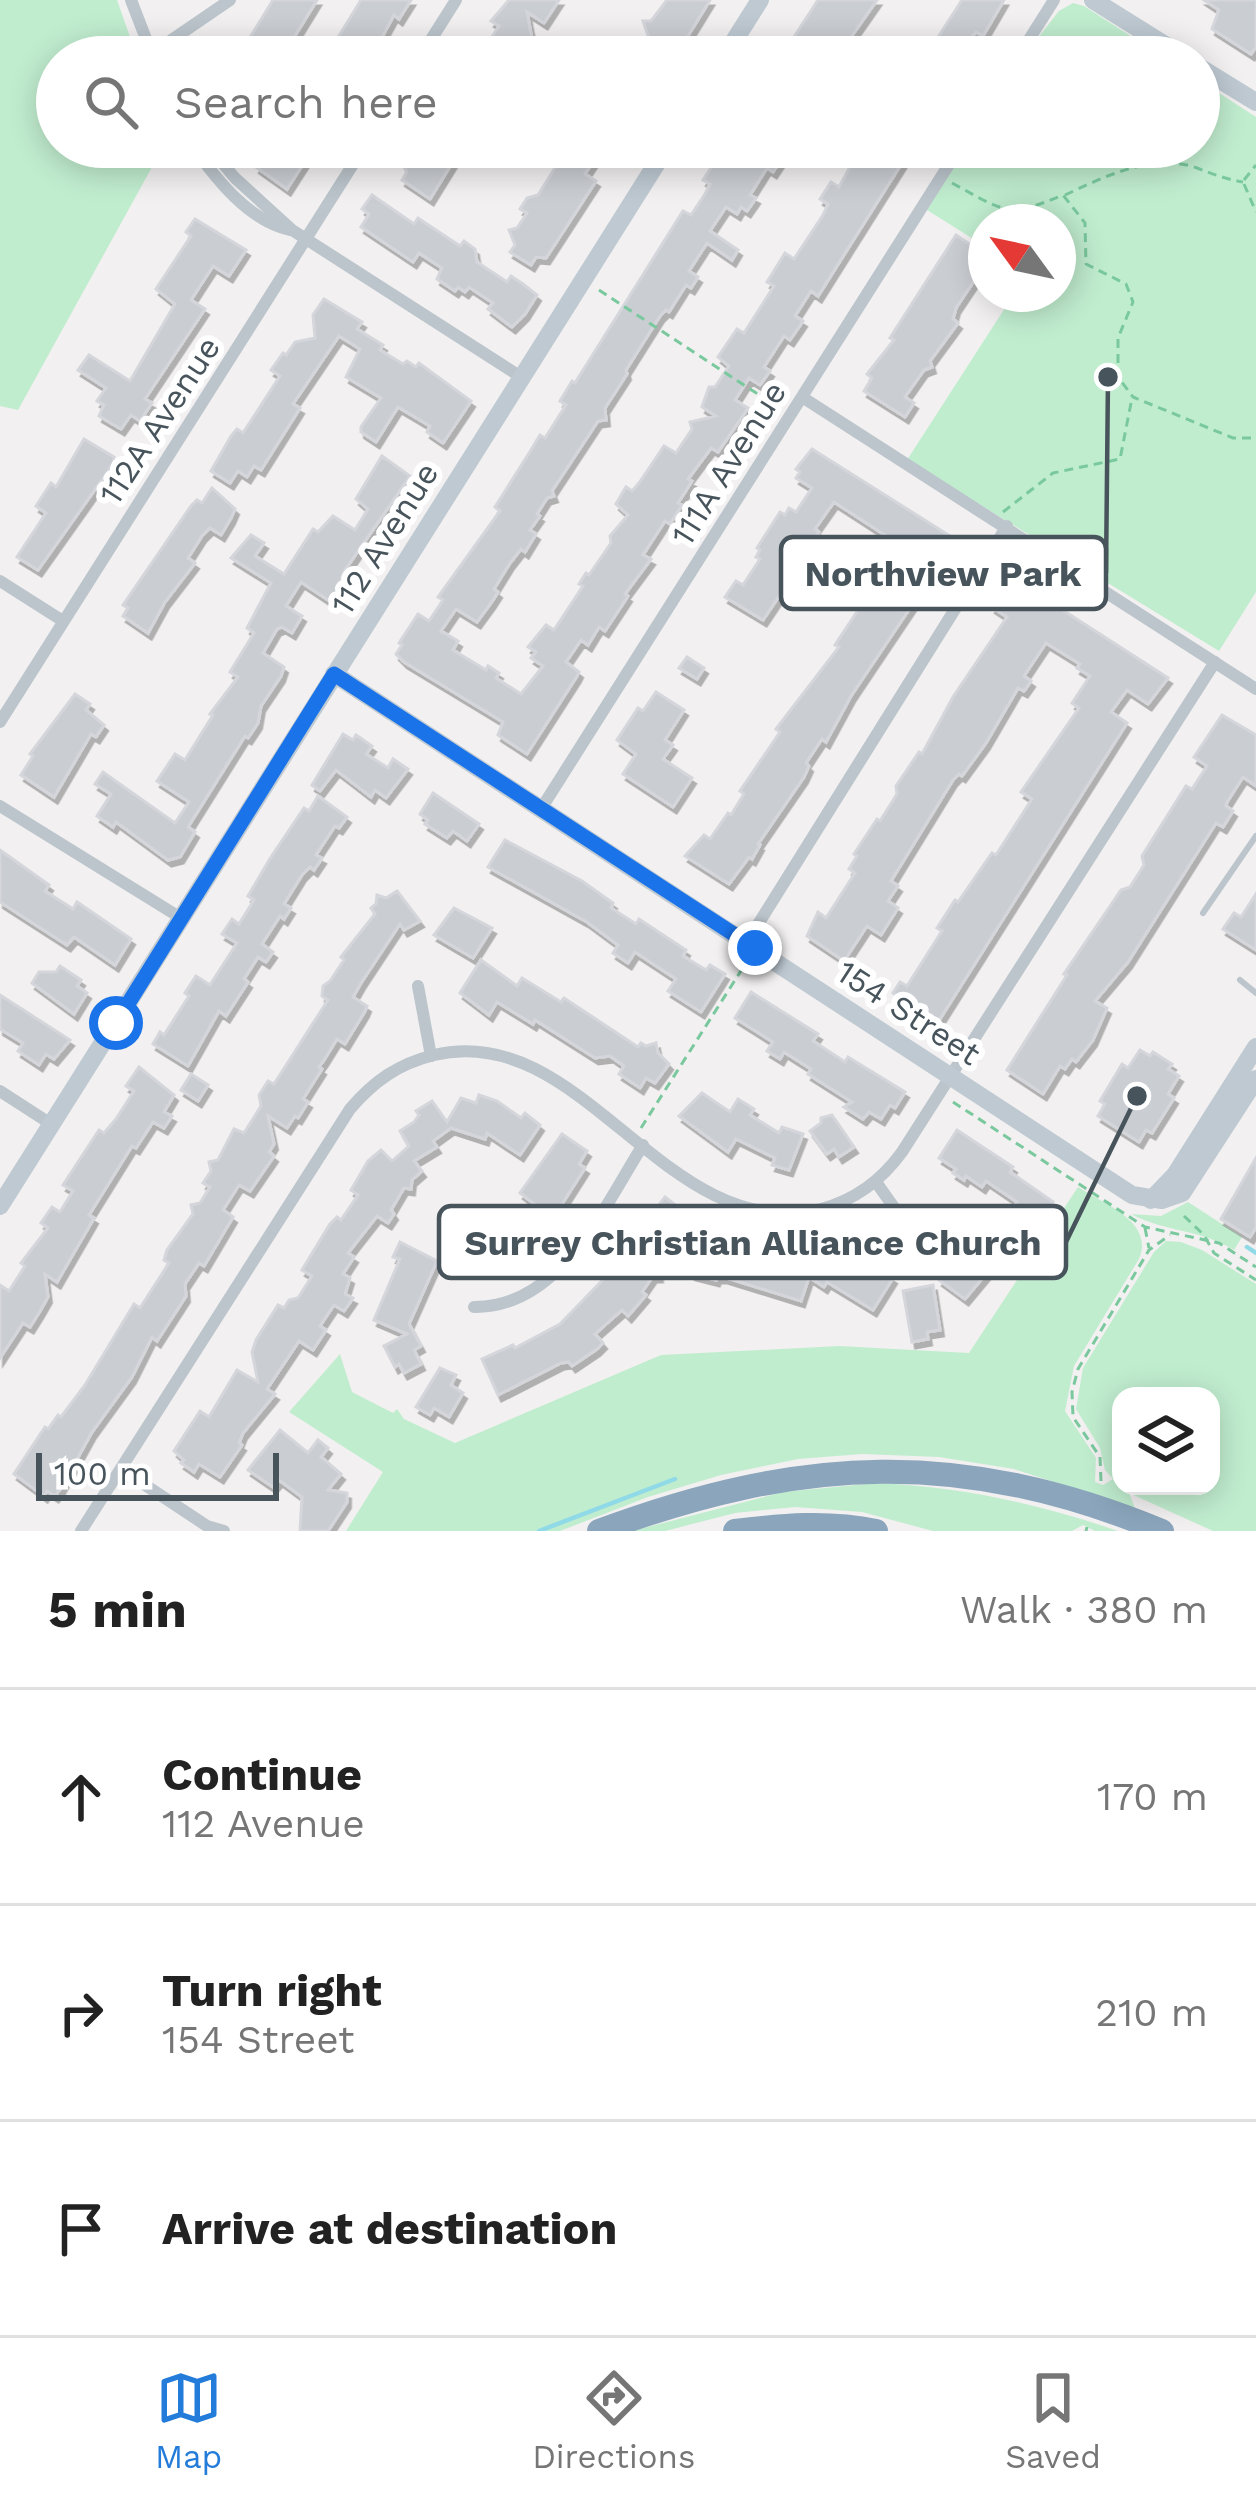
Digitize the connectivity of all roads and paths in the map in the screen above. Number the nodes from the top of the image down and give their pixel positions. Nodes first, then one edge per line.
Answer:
1 (131, 0) edge
2 (230, 0) edge
3 (456, 0) edge
4 (760, 0) edge
5 (1054, 0) edge
6 (1093, 0) edge
7 (144, 36) edge
8 (180, 36) edge
9 (433, 36) edge
10 (737, 36) edge
11 (1031, 36) edge
12 (1150, 36) edge
13 (1220, 80) edge
14 (1256, 103) edge
15 (1256, 165) edge
16 (219, 168) edge
17 (351, 168) edge
18 (654, 168) edge
19 (947, 168) edge
20 (1121, 168) edge
21 (1197, 168) edge
22 (950, 182) dead end
23 (1243, 182) junction
24 (1064, 196) junction
25 (1256, 212) edge
26 (307, 239) junction
27 (599, 290) dead end
28 (520, 377) junction
29 (802, 397) junction
30 (1132, 397) junction
31 (783, 410) dead end
32 (1256, 428) edge
33 (1253, 437) edge
34 (1004, 520) junction
35 (0, 581) edge
36 (63, 621) junction
37 (1215, 662) junction
38 (334, 674) junction
39 (1256, 689) edge
40 (0, 722) edge
41 (0, 806) edge
42 (541, 808) junction
43 (1256, 836) edge
44 (1203, 913) dead end
45 (181, 918) junction
46 (747, 942) junction
47 (744, 966) dead end
48 (1240, 980) dead end
49 (418, 986) dead end
50 (1256, 993) edge
51 (1256, 1046) edge
52 (431, 1056) junction
53 (952, 1075) junction
54 (1256, 1079) edge
55 (0, 1091) edge
56 (51, 1124) junction
57 (640, 1130) dead end
58 (644, 1145) junction
59 (876, 1182) junction
60 (1151, 1200) junction
61 (0, 1206) edge
62 (1184, 1216) dead end
63 (905, 1223) dead end
64 (1144, 1227) dead end
65 (1171, 1235) dead end
66 (1209, 1243) junction
67 (1149, 1250) junction
68 (1256, 1267) edge
69 (1256, 1280) edge
70 (474, 1307) dead end
71 (121, 1469) junction
72 (1101, 1481) dead end
73 (81, 1531) edge
74 (224, 1531) edge
75 (599, 1531) edge
76 (735, 1531) edge
77 (876, 1531) edge
78 (1162, 1531) edge

1 - 7 street
2 - 8 street
3 - 9 street
4 - 10 street
5 - 11 street
6 - 12 street
13 - 14 street
15 - 23 path
16 - 26 street
17 - 26 street, 112A Avenue
18 - 28 street, 112 Avenue
19 - 29 street, 111A Avenue
20 - 24 path
21 - 23 path
22 - 24 path
23 - 25 path
24 - 30 path
26 - 28 street
26 - 36 street, 112A Avenue
27 - 31 path
28 - 38 street, 112 Avenue
29 - 34 street
29 - 42 street, 111A Avenue
30 - 33 path
30 - 34 path
32 - 33 path
34 - 37 street
34 - 46 street
35 - 36 street
36 - 40 street, 112A Avenue
37 - 39 street
37 - 53 street
38 - 42 street, 154 Street
38 - 45 street, 112 Avenue
41 - 45 street
42 - 46 street, 154 Street
43 - 44 lane
45 - 56 street, 112 Avenue
46 - 53 street, 154 Street
47 - 57 path
48 - 50 lane
49 - 52 street
51 - 60 street
52 - 58 street
52 - 71 street
53 - 59 street
53 - 60 street, 154 Street
54 - 60 street
55 - 56 street
56 - 61 street, 112 Avenue
58 - 59 street
58 - 70 street
59 - 63 street
62 - 66 path
64 - 67 path
65 - 67 path
66 - 68 path
66 - 69 path
67 - 72 path
71 - 73 street
71 - 74 street
75 - 78 highway
76 - 77 highway

